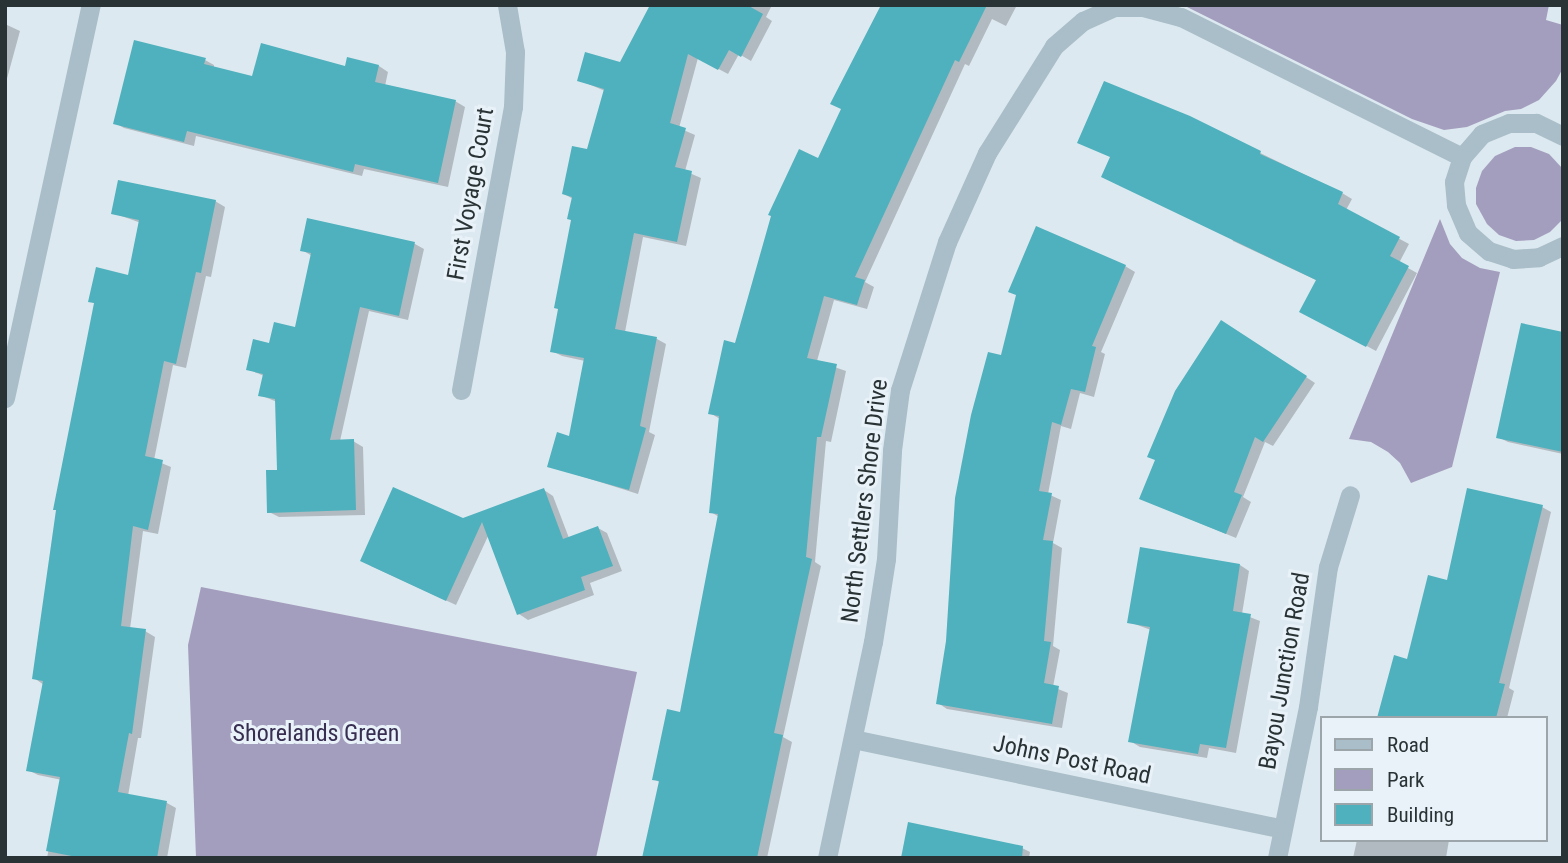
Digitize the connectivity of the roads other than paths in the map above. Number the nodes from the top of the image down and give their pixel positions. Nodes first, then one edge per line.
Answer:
1 (91, 5) edge
2 (507, 5) edge
3 (1562, 131) edge
4 (1462, 157) junction
5 (1563, 246) edge
6 (461, 390) dead end
7 (5, 398) edge
8 (1350, 495) dead end
9 (853, 739) junction
10 (1282, 829) junction
11 (827, 858) edge
12 (1277, 858) edge

1 - 7 street
2 - 6 street, First Voyage Court
3 - 4 street
4 - 5 street
4 - 9 street, North Settlers Shore Drive
8 - 10 street, Bayou Junction Road
9 - 10 street, Johns Post Road
9 - 11 street, North Settlers Shore Drive
10 - 12 street, Bayou Junction Road

